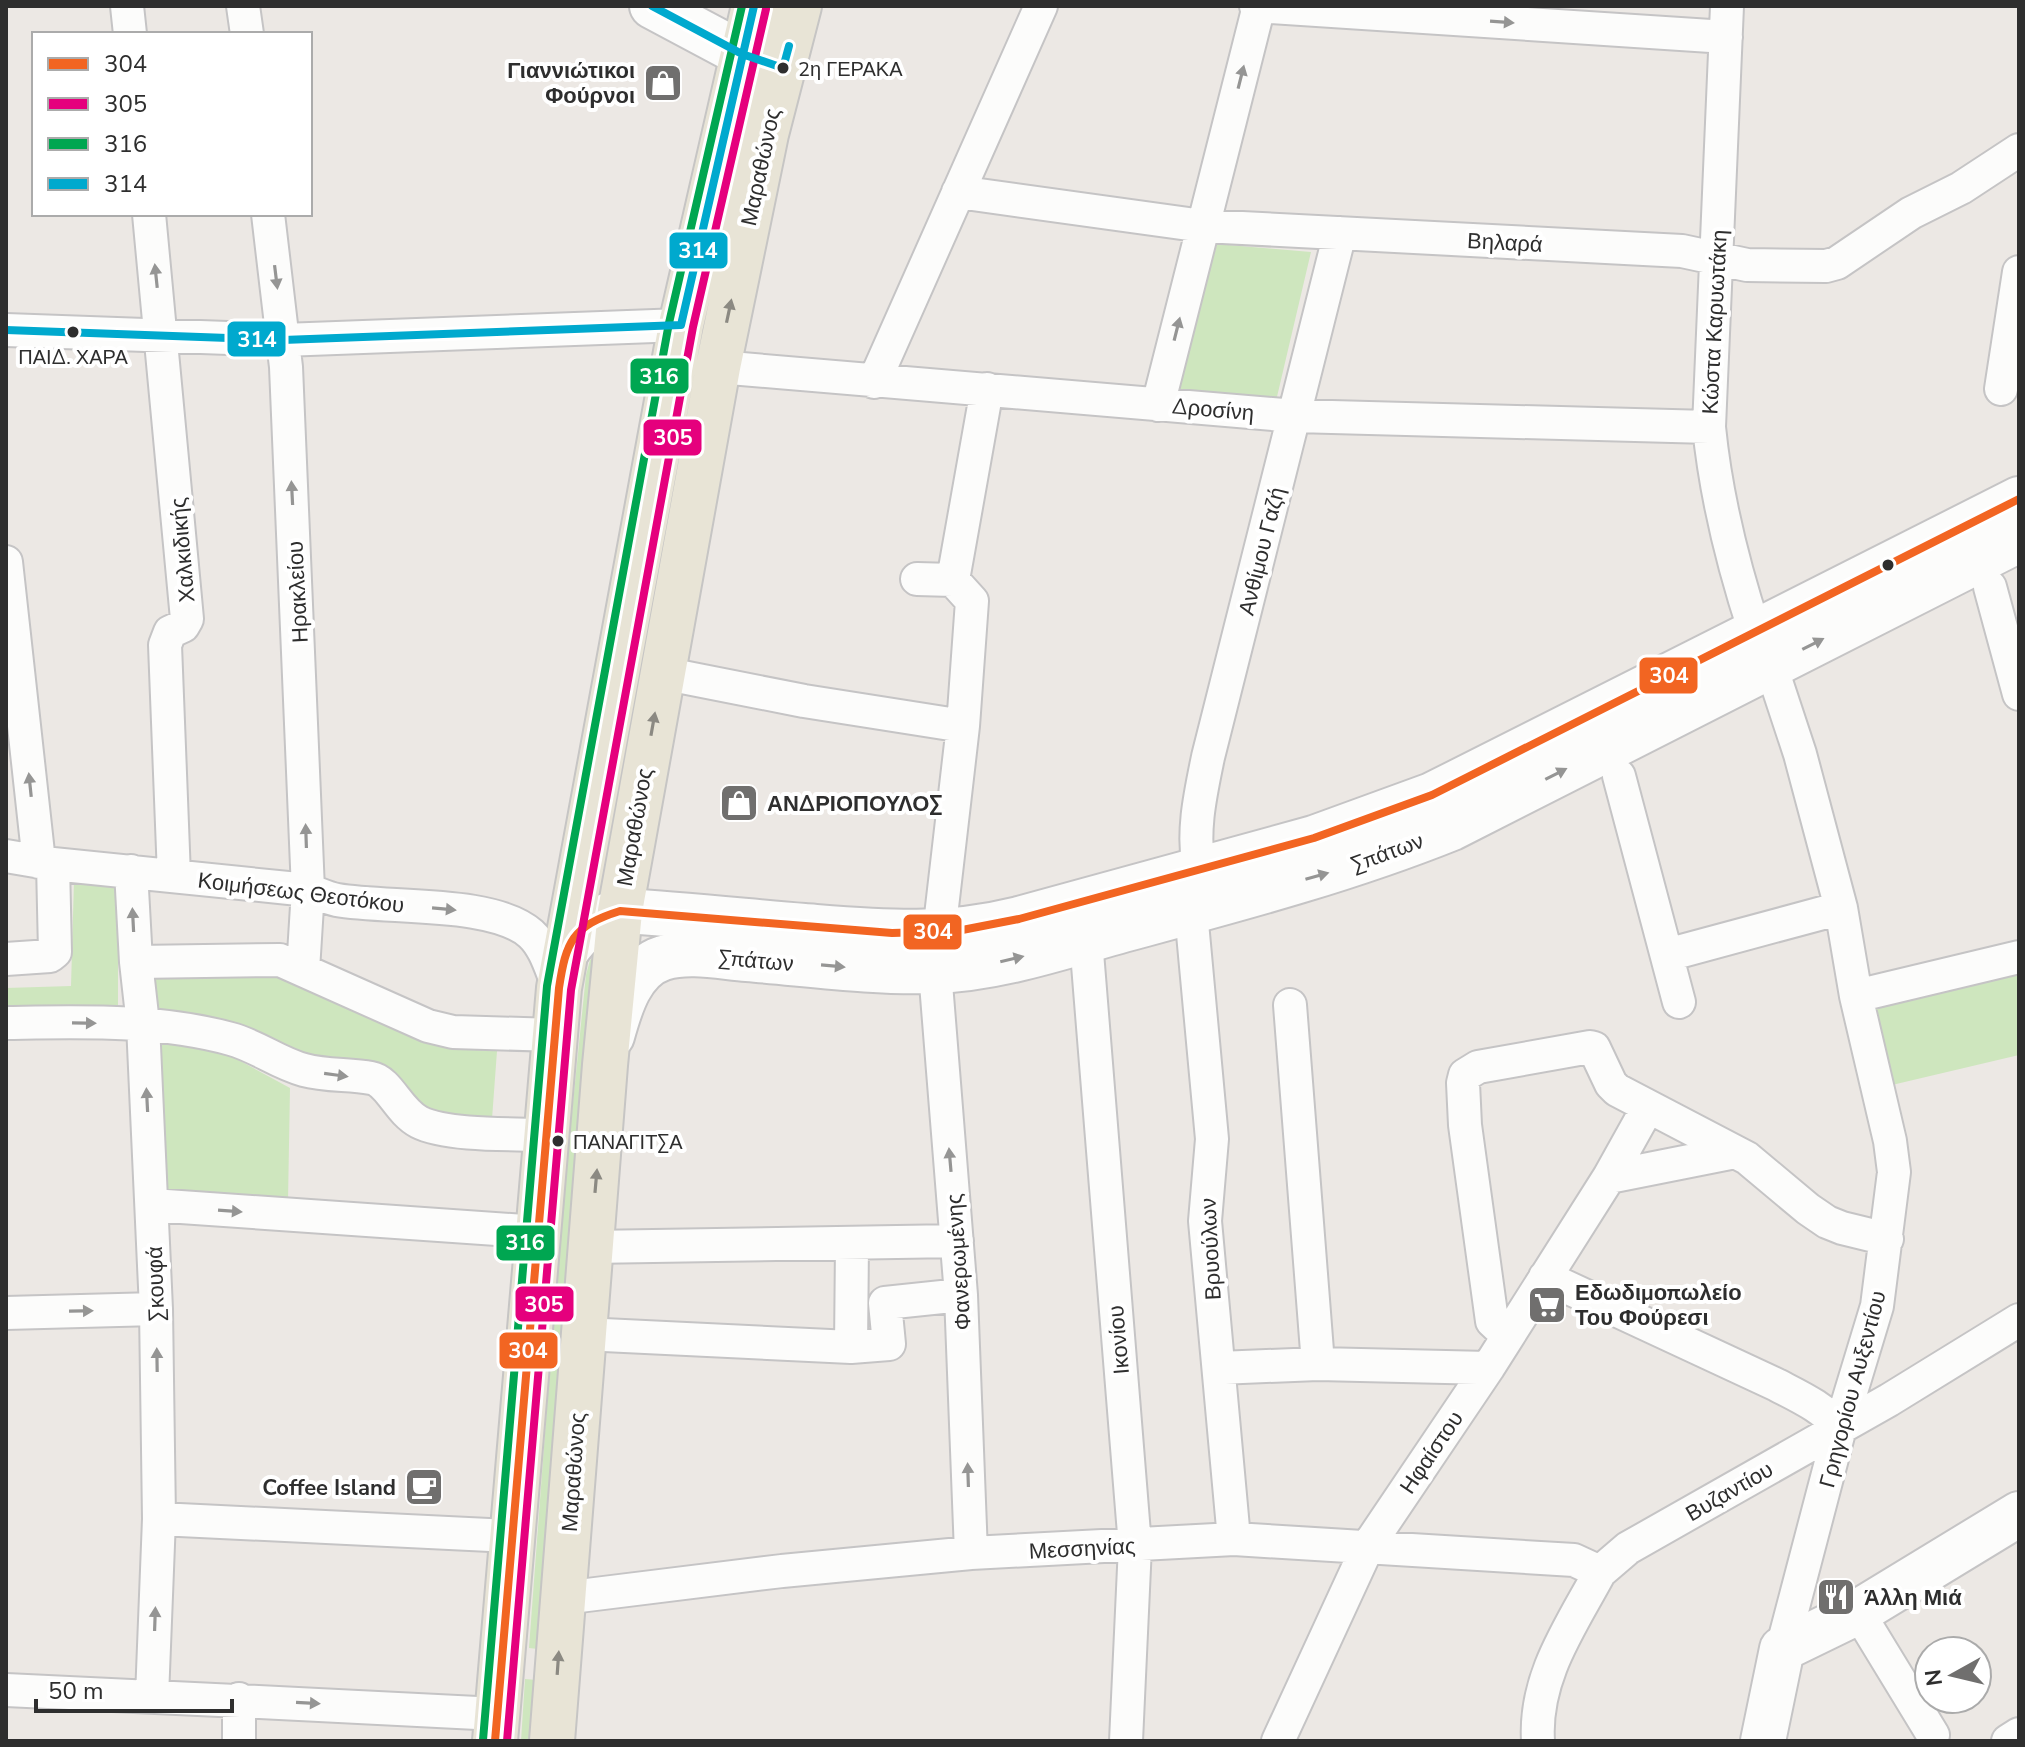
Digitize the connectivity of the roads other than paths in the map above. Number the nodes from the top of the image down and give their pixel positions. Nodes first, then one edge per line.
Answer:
1 (127, 6) edge
2 (243, 6) edge
3 (652, 6) edge
4 (754, 6) edge
5 (799, 6) edge
6 (1041, 6) edge
7 (1258, 6) edge
8 (1726, 21) edge
9 (130, 32) edge
10 (247, 32) edge
11 (742, 54) junction
12 (783, 68) junction
13 (2019, 150) edge
14 (958, 192) junction
15 (149, 216) edge
16 (268, 216) edge
17 (1203, 226) junction
18 (1340, 233) junction
19 (1717, 258) junction
20 (2019, 272) edge
21 (681, 325) junction
22 (6, 330) edge
23 (163, 337) junction
24 (283, 340) junction
25 (718, 367) junction
26 (874, 382) junction
27 (987, 389) junction
28 (2001, 389) dead end
29 (1158, 405) junction
30 (1295, 416) junction
31 (1709, 427) junction
32 (2019, 499) edge
33 (2019, 540) edge
34 (917, 579) dead end
35 (953, 580) junction
36 (7, 582) edge
37 (1990, 587) dead end
38 (1763, 649) junction
39 (662, 673) junction
40 (2019, 694) edge
41 (963, 726) junction
42 (1619, 776) dead end
43 (6, 856) edge
44 (46, 863) junction
45 (131, 871) junction
46 (174, 876) junction
47 (308, 890) junction
48 (1195, 891) junction
49 (620, 911) junction
50 (1843, 924) junction
51 (1086, 940) junction
52 (937, 952) junction
53 (1667, 955) junction
54 (2019, 957) edge
55 (6, 959) edge
56 (136, 962) junction
57 (303, 970) junction
58 (562, 971) junction
59 (1856, 996) junction
60 (1679, 1002) dead end
61 (1290, 1005) dead end
62 (6, 1023) edge
63 (143, 1024) junction
64 (555, 1035) junction
65 (605, 1065) junction
66 (1648, 1107) junction
67 (546, 1135) junction
68 (1735, 1152) junction
69 (1609, 1177) junction
70 (152, 1205) junction
71 (538, 1232) junction
72 (1887, 1239) junction
73 (957, 1241) junction
74 (852, 1244) junction
75 (590, 1247) junction
76 (1545, 1277) junction
77 (961, 1295) junction
78 (885, 1303) junction
79 (851, 1306) junction
80 (156, 1309) junction
81 (6, 1313) edge
82 (2019, 1320) edge
83 (583, 1334) junction
84 (1508, 1336) junction
85 (851, 1347) junction
86 (1318, 1364) junction
87 (1219, 1368) junction
88 (1488, 1368) junction
89 (1840, 1428) junction
90 (2019, 1514) edge
91 (159, 1519) junction
92 (512, 1536) junction
93 (1234, 1539) junction
94 (1135, 1546) junction
95 (1368, 1546) junction
96 (971, 1553) junction
97 (1600, 1572) junction
98 (563, 1598) junction
99 (1858, 1612) junction
100 (1782, 1649) junction
101 (6, 1690) edge
102 (152, 1697) junction
103 (239, 1699) junction
104 (496, 1728) edge
105 (2019, 1734) edge
106 (1933, 1735) dead end
107 (239, 1741) edge
108 (552, 1741) edge
109 (1126, 1741) edge
110 (1278, 1741) edge
111 (1538, 1741) edge
112 (1763, 1741) edge
113 (2008, 1741) edge

1 - 9 street
2 - 10 street
3 - 11 main road
4 - 11 main road, Μαραθώνος
5 - 12 main road, Μαραθώνος
6 - 14 street
7 -> 8 street
17 -> 7 street
8 - 19 street, Κώστα Καρυωτάκη
11 - 12 main road
11 - 21 main road, Μαραθώνος
25 -> 12 main road, Μαραθώνος
13 - 19 street, Βηλαρά
14 - 17 street, Βηλαρά
14 - 26 street
23 -> 15 street, Χαλκιδικής
16 -> 24 street, Ηρακλείου
17 - 18 street, Βηλαρά
29 -> 17 street
18 - 19 street, Βηλαρά
18 - 30 street, Ανθίμου Γαζή
19 - 31 street, Κώστα Καρυωτάκη
20 - 28 street
21 - 24 street
21 - 58 main road, Μαραθώνος
22 - 23 street
23 - 24 street
23 - 46 street, Χαλκιδικής
47 -> 24 street, Ηρακλείου
25 - 26 street, Δροσίνη
25 - 39 main road, Μαραθώνος
26 - 27 street, Δροσίνη
27 - 29 street, Δροσίνη
27 - 35 street
29 - 30 street, Δροσίνη
30 - 31 street, Δροσίνη
30 - 48 street, Ανθίμου Γαζή
31 - 38 street, Κώστα Καρυωτάκη
32 - 38 main road, Σπάτων
38 -> 33 main road, Σπάτων
34 - 35 street
35 - 41 street, Φανερωμένης
44 -> 36 street
37 - 40 street
38 - 48 main road, Σπάτων
38 - 50 street, Κώστα Καρυωτάκη
39 - 41 street
49 -> 39 main road, Μαραθώνος
41 - 52 street, Φανερωμένης
42 - 53 street
43 - 44 street, Κοιμήσεως Θεοτόκου
44 - 45 street, Κοιμήσεως Θεοτόκου
44 - 55 street
45 - 46 street, Κοιμήσεως Θεοτόκου
56 -> 45 street, Σκουφά
46 - 47 street, Κοιμήσεως Θεοτόκου
47 - 57 street, Ηρακλείου
47 -> 58 street, Κοιμήσεως Θεοτόκου
48 - 51 main road, Σπάτων
48 - 52 main road, Σπάτων
48 - 87 street, Βρυούλων
49 - 52 main road, Σπάτων
49 - 58 main road
49 - 65 main road, Μαραθώνος
50 - 53 street
50 - 59 street, Γρηγορίου Αυξεντίου
52 -> 51 main road, Σπάτων
51 - 94 street, Ικονίου
65 -> 52 main road, Σπάτων
73 -> 52 street, Φανερωμένης
53 - 60 street
54 - 59 street
56 - 57 street
56 - 63 street, Σκουφά
57 - 64 street
58 - 64 main road, Μαραθώνος
59 - 72 street, Γρηγορίου Αυξεντίου
61 - 86 street
62 -> 63 street
63 -> 67 street
70 -> 63 street, Σκουφά
64 - 67 main road, Μαραθώνος
75 -> 65 main road, Μαραθώνος
66 - 68 street
66 - 69 street, Ηφαίστου
66 - 84 street
67 - 71 main road, Μαραθώνος
68 - 69 street
68 - 72 street
69 - 76 street, Ηφαίστου
70 -> 71 street
70 - 80 street, Σκουφά
71 - 92 main road, Μαραθώνος
72 - 89 street, Γρηγορίου Αυξεντίου
73 - 74 street
73 - 77 street, Φανερωμένης
74 - 75 street
74 - 79 street
75 - 83 main road, Μαραθώνος
76 - 84 street, Ηφαίστου
76 - 89 street
77 - 78 street
96 -> 77 street, Φανερωμένης
78 - 79 street
78 - 85 street
79 - 85 street
81 -> 80 street
91 -> 80 street, Σκουφά
82 - 89 street, Βυζαντίου
83 - 85 street
83 - 98 main road, Μαραθώνος
84 - 88 street, Ηφαίστου
86 - 87 street
86 - 88 street
87 - 93 street, Βρυούλων
88 - 95 street, Ηφαίστου
89 - 97 street, Βυζαντίου
89 - 100 street, Γρηγορίου Αυξεντίου
90 - 99 main road
91 - 92 street
102 -> 91 street, Σκουφά
92 - 104 main road, Μαραθώνος
93 - 94 street, Μεσσηνίας
93 - 95 street, Μεσσηνίας
94 - 96 street, Μεσσηνίας
94 - 109 street, Ικονίου
95 - 97 street, Μεσσηνίας
95 - 110 street, Ηφαίστου
96 - 98 street, Μεσσηνίας
97 - 111 street, Βυζαντίου
108 -> 98 main road, Μαραθώνος
99 - 100 main road
99 - 106 street
100 - 112 main road, Γρηγορίου Αυξεντίου
101 - 102 street
102 - 103 street
103 -> 104 street
103 - 107 street
105 - 113 street

